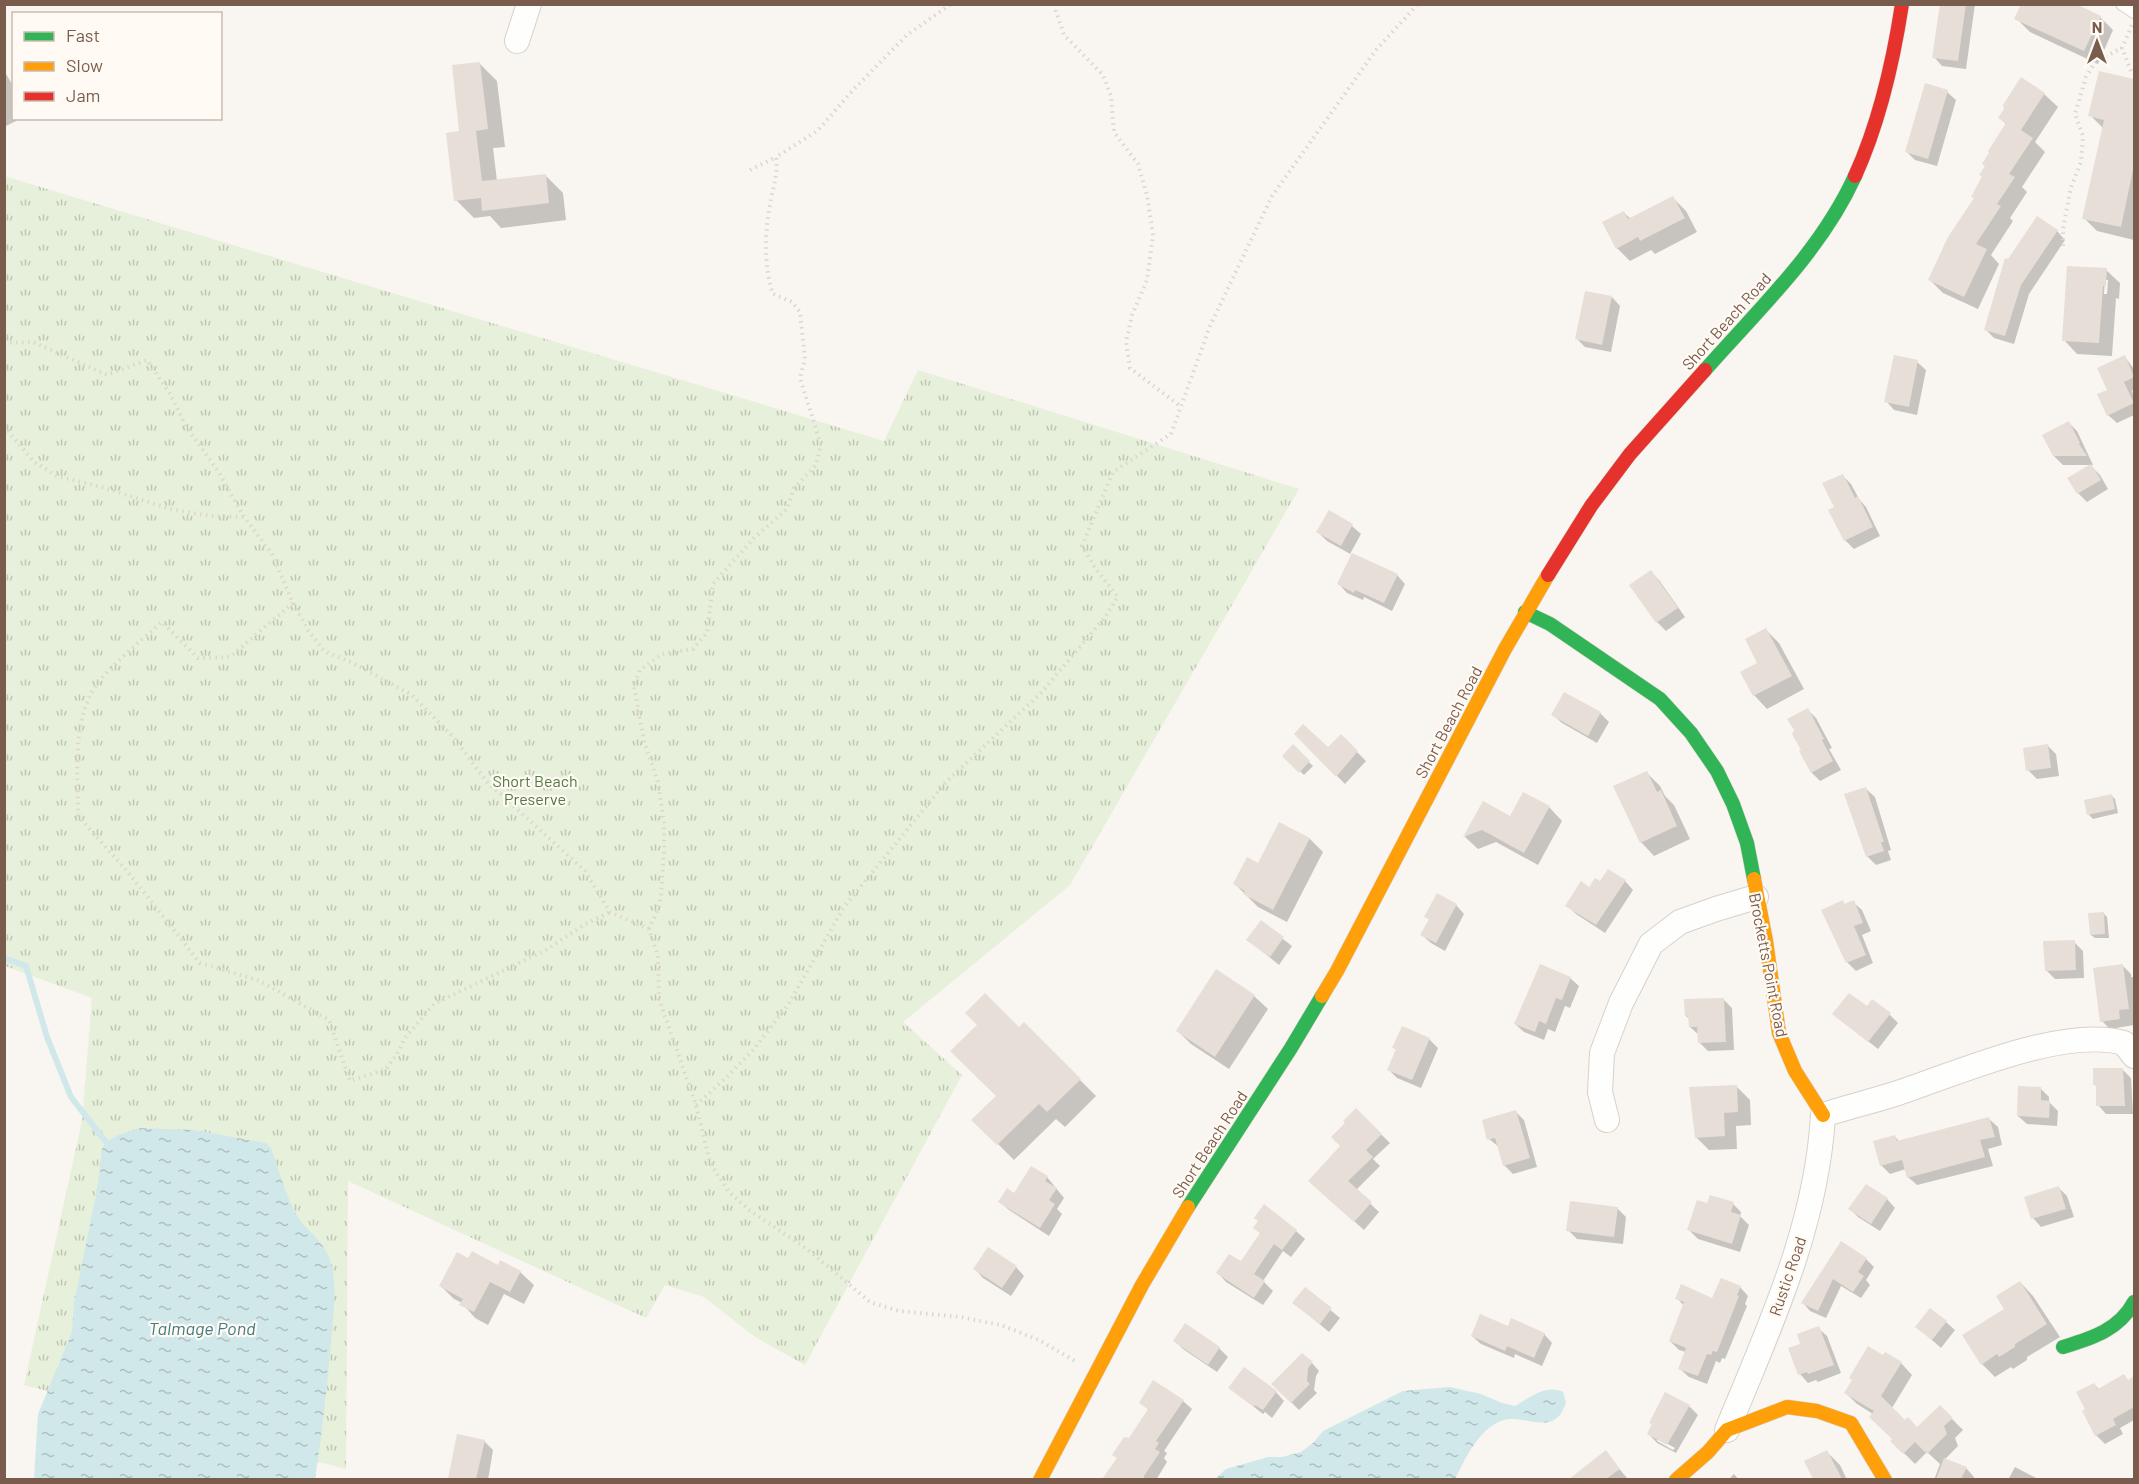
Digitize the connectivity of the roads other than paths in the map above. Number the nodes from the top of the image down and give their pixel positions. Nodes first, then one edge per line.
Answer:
1 (529, 4) edge
2 (1902, 4) edge
3 (2122, 4) edge
4 (2134, 12) edge
5 (517, 41) dead end
6 (1526, 612) junction
7 (1756, 897) junction
8 (2134, 1056) edge
9 (1823, 1115) junction
10 (1607, 1119) dead end
11 (2134, 1302) edge
12 (2063, 1347) dead end
13 (1727, 1430) junction
14 (1040, 1479) edge
15 (1676, 1479) edge
16 (1885, 1479) edge

1 - 5 street
2 - 6 main road, Short Beach Road
3 - 4 lane
6 - 7 main road, Brocketts Point Road
6 - 14 main road, Short Beach Road
7 - 9 main road, Brocketts Point Road
7 - 10 street
8 - 9 street
9 - 13 street, Rustic Road
11 - 12 main road
13 - 15 main road
13 - 16 main road

